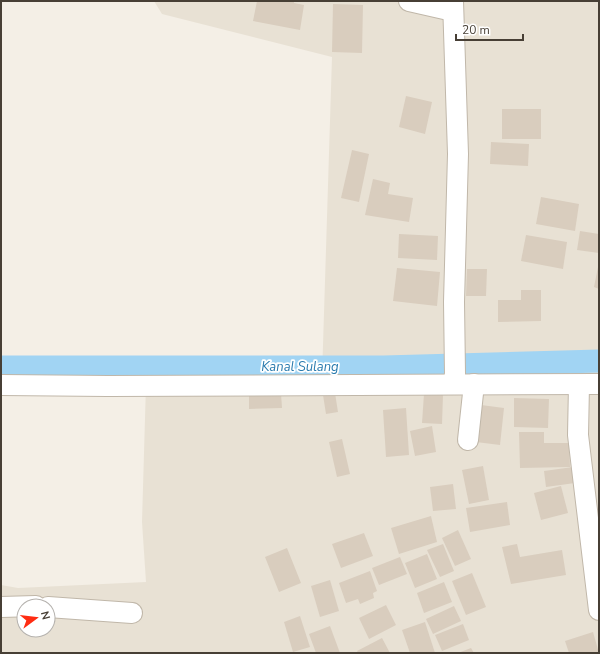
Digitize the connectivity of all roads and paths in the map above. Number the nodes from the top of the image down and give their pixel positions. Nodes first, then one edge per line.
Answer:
1 (409, 1) edge
2 (453, 6) edge
3 (454, 379) junction
4 (474, 384) junction
5 (599, 384) edge
6 (1, 385) edge
7 (579, 385) junction
8 (468, 440) dead end
9 (1, 607) edge
10 (16, 607) edge
11 (56, 608) edge
12 (599, 610) edge
13 (132, 613) dead end

1 - 2 street
2 - 3 street
3 - 4 street
3 - 6 street
4 - 7 street
4 - 8 street
5 - 7 street
7 - 12 street
9 - 10 street
11 - 13 street

